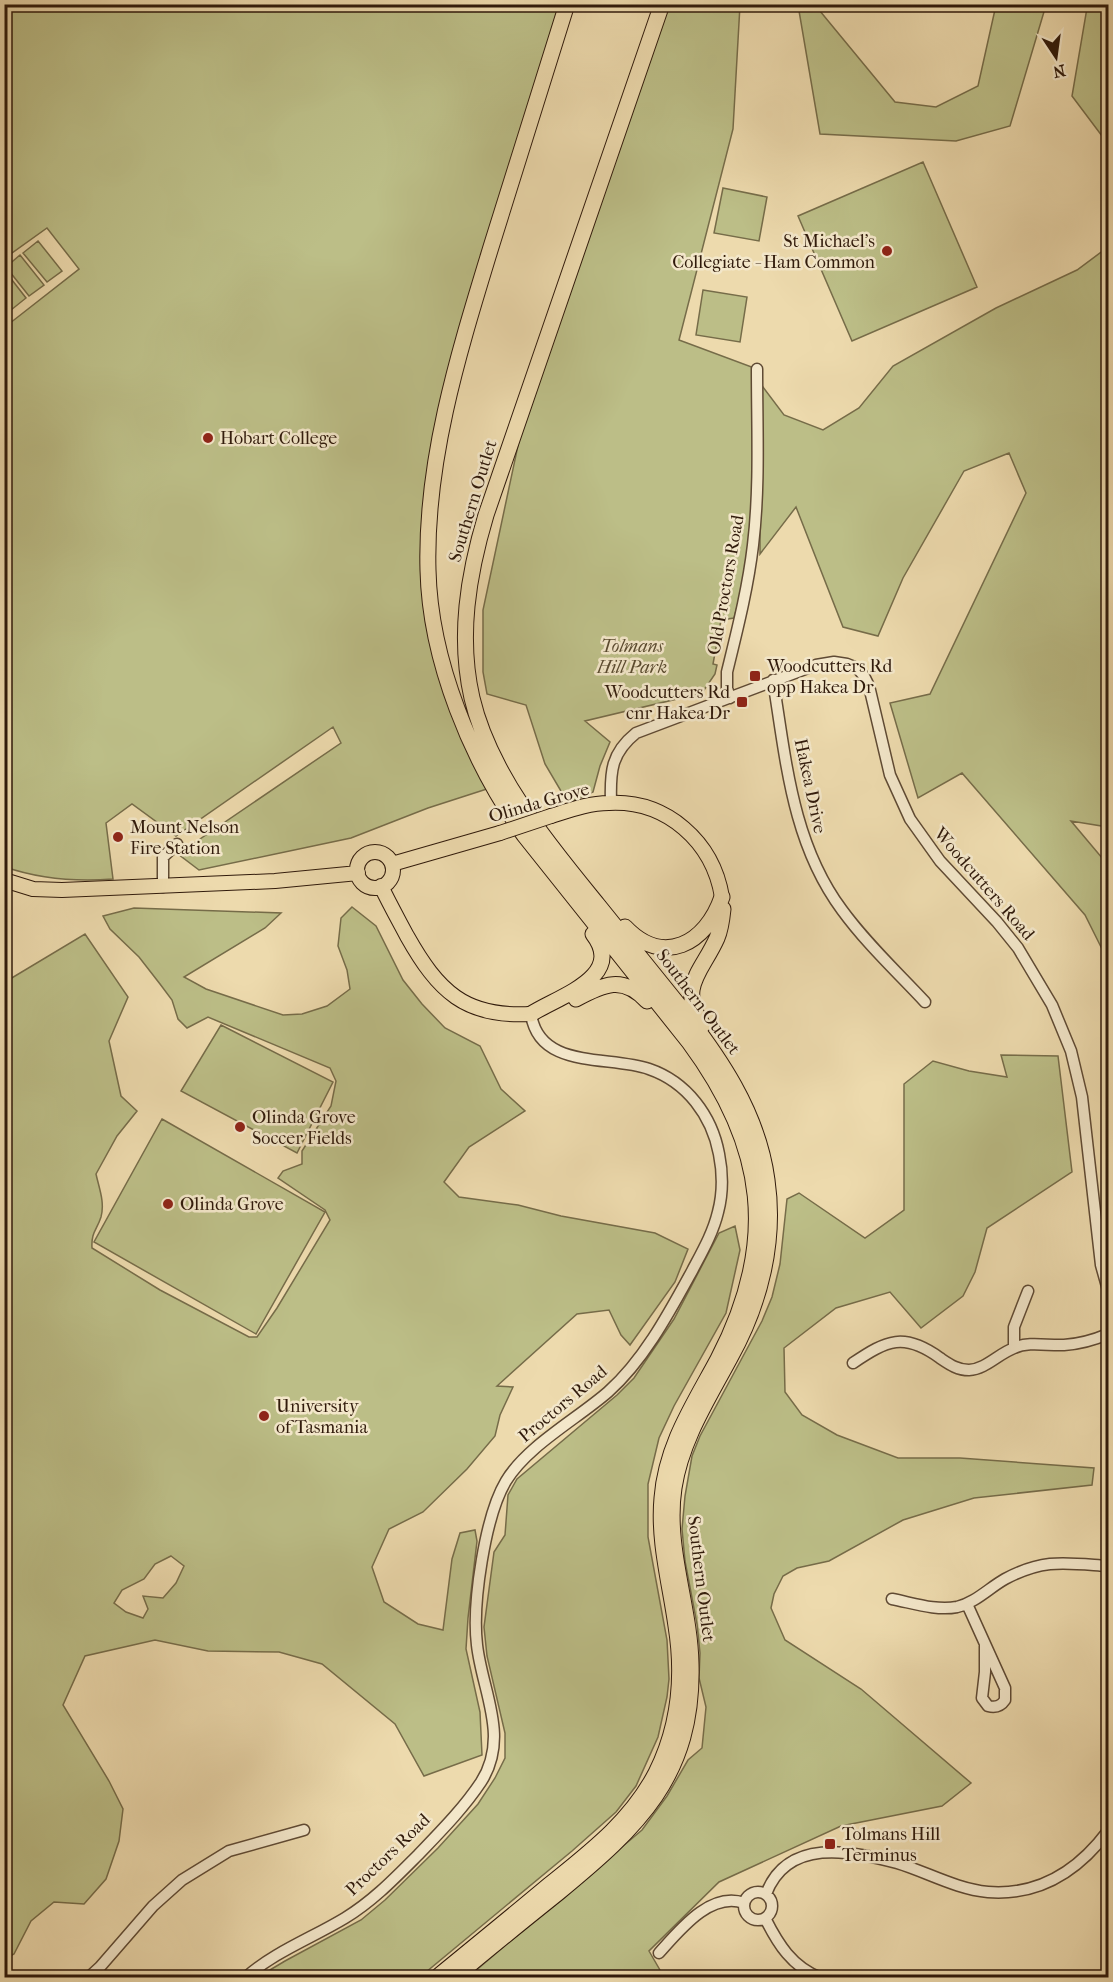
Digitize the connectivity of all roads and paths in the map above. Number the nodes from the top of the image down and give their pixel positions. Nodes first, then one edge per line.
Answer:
1 (567, 4) edge
2 (662, 4) edge
3 (757, 369) dead end
4 (495, 488) junction
5 (772, 680) junction
6 (730, 698) junction
7 (476, 753) junction
8 (611, 802) junction
9 (177, 844) dead end
10 (392, 864) junction
11 (358, 873) junction
12 (4, 880) edge
13 (381, 886) junction
14 (163, 887) junction
15 (722, 897) junction
16 (925, 1002) dead end
17 (531, 1014) junction
18 (737, 1088) junction
19 (728, 1105) junction
20 (1108, 1290) edge
21 (1028, 1291) dead end
22 (1108, 1334) edge
23 (1014, 1347) junction
24 (853, 1363) dead end
25 (1108, 1566) edge
26 (892, 1599) dead end
27 (967, 1604) junction
28 (985, 1644) junction
29 (304, 1830) dead end
30 (1108, 1832) edge
31 (766, 1894) junction
32 (744, 1903) junction
33 (765, 1918) junction
34 (658, 1953) dead end
35 (88, 1977) edge
36 (245, 1977) edge
37 (436, 1977) edge
38 (454, 1977) edge
39 (821, 1977) edge

1 - 7 highway, Southern Outlet
2 - 4 highway, Southern Outlet
3 - 6 street, Old Proctors Road
4 - 15 highway
4 - 18 highway, Southern Outlet
5 - 6 street, Woodcutters Road
5 - 16 street, Hakea Drive
5 - 20 street, Woodcutters Road
6 - 8 street, Woodcutters Road
7 - 17 highway
7 - 19 highway, Southern Outlet
8 - 10 main road, Olinda Grove, bridge
8 - 15 main road, Olinda Grove
9 - 14 street
10 - 11 main road
10 - 13 main road
11 - 13 main road
11 - 14 main road
12 - 14 main road
13 - 17 main road
15 - 18 highway
17 - 19 highway
17 - 36 street, Proctors Road
18 - 38 highway, Southern Outlet
19 - 37 highway, Southern Outlet
21 - 23 street
22 - 23 street
23 - 24 street
25 - 27 street
26 - 27 street
27 - 28 street
28 - 28 street
29 - 35 street
30 - 31 street
31 - 32 street
31 - 33 street
32 - 33 street
32 - 34 street
33 - 39 street

